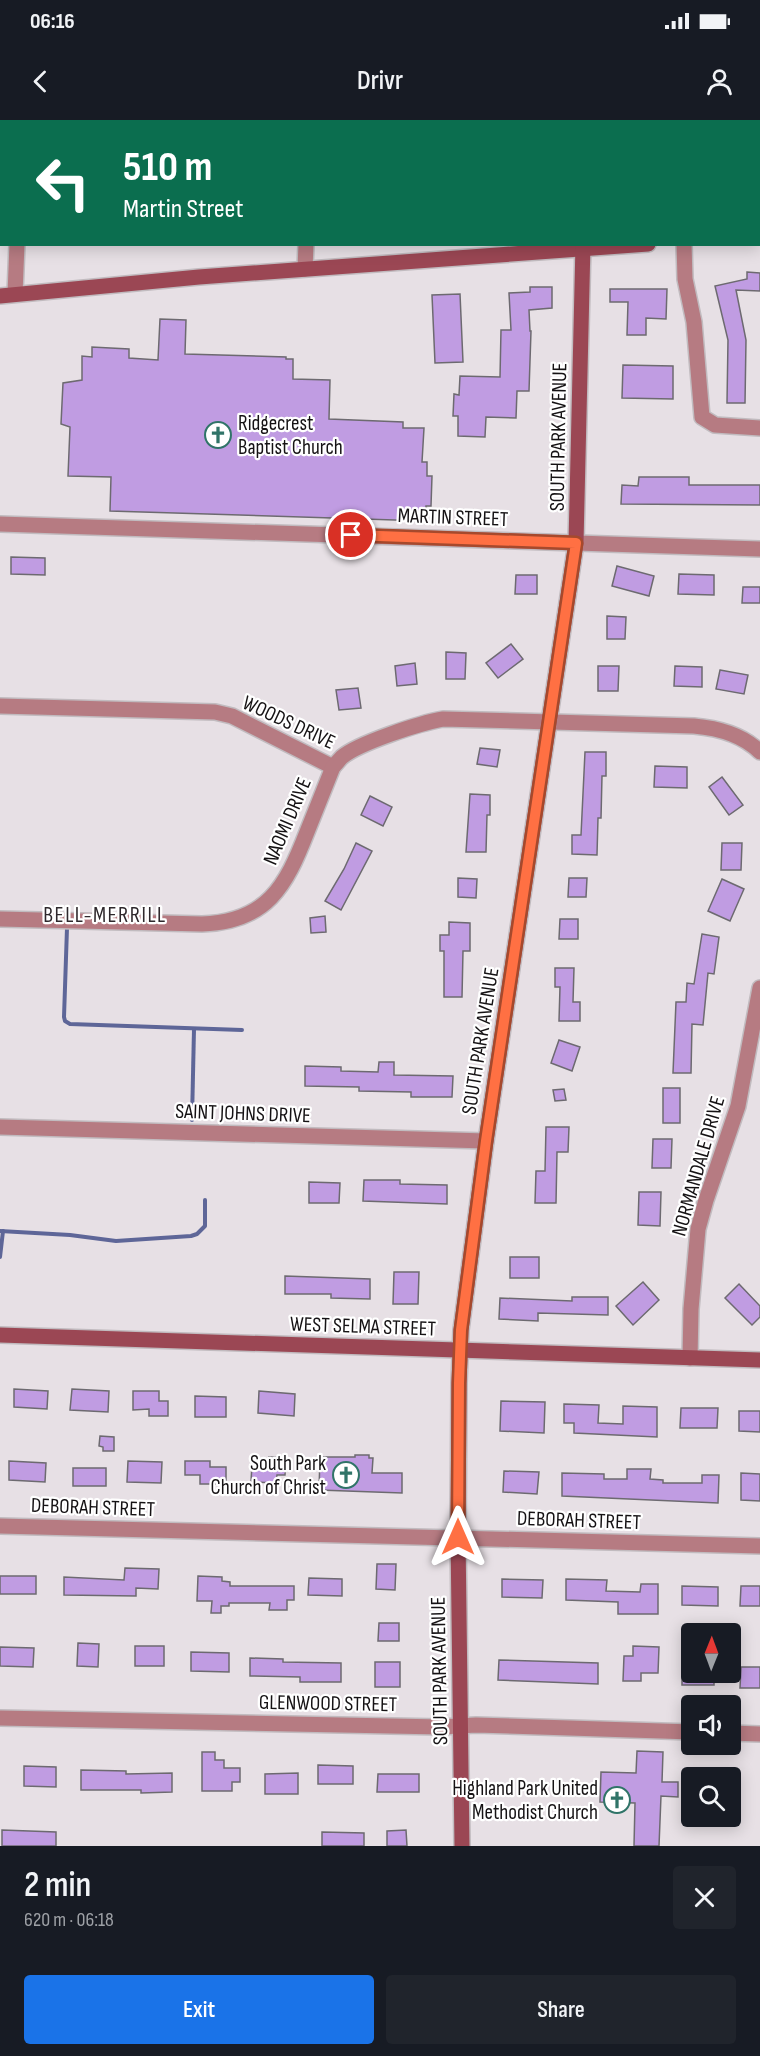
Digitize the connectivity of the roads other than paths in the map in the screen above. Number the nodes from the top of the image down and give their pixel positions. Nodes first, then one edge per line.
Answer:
1 (17, 246) edge
2 (306, 246) edge
3 (605, 246) edge
4 (684, 246) edge
5 (583, 247) edge
6 (304, 269) junction
7 (7, 295) edge
8 (760, 428) edge
9 (0, 524) edge
10 (576, 543) junction
11 (760, 549) edge
12 (0, 706) edge
13 (549, 721) junction
14 (760, 752) edge
15 (333, 767) junction
16 (0, 919) edge
17 (760, 988) edge
18 (0, 1127) edge
19 (486, 1141) junction
20 (0, 1335) edge
21 (460, 1350) junction
22 (690, 1358) junction
23 (760, 1360) edge
24 (0, 1526) edge
25 (458, 1537) junction
26 (760, 1546) edge
27 (0, 1718) edge
28 (460, 1726) junction
29 (681, 1732) edge
30 (741, 1733) edge
31 (760, 1734) edge
32 (462, 1846) edge

1 - 7 street
2 - 6 street
3 - 5 street
4 - 8 street
5 - 6 street
5 - 10 street, SOUTH PARK AVENUE
6 - 7 street
9 - 10 street, MARTIN STREET
10 - 11 street, MARTIN STREET
10 - 13 street, SOUTH PARK AVENUE
12 - 15 street, WOODS DRIVE
13 - 14 street
13 - 15 street, WOODS DRIVE
13 - 19 street, SOUTH PARK AVENUE
15 - 16 street, NAOMI DRIVE
17 - 22 street, NORMANDALE DRIVE
18 - 19 street, SAINT JOHNS DRIVE
19 - 21 street, SOUTH PARK AVENUE
20 - 21 street, WEST SELMA STREET
21 - 22 street, WEST SELMA STREET
21 - 25 street, SOUTH PARK AVENUE
22 - 23 street, WEST SELMA STREET
24 - 25 street, DEBORAH STREET
25 - 26 street, DEBORAH STREET
25 - 28 street, SOUTH PARK AVENUE
27 - 28 street, GLENWOOD STREET
28 - 29 street, GLENWOOD STREET
28 - 32 street, SOUTH PARK AVENUE
30 - 31 street

